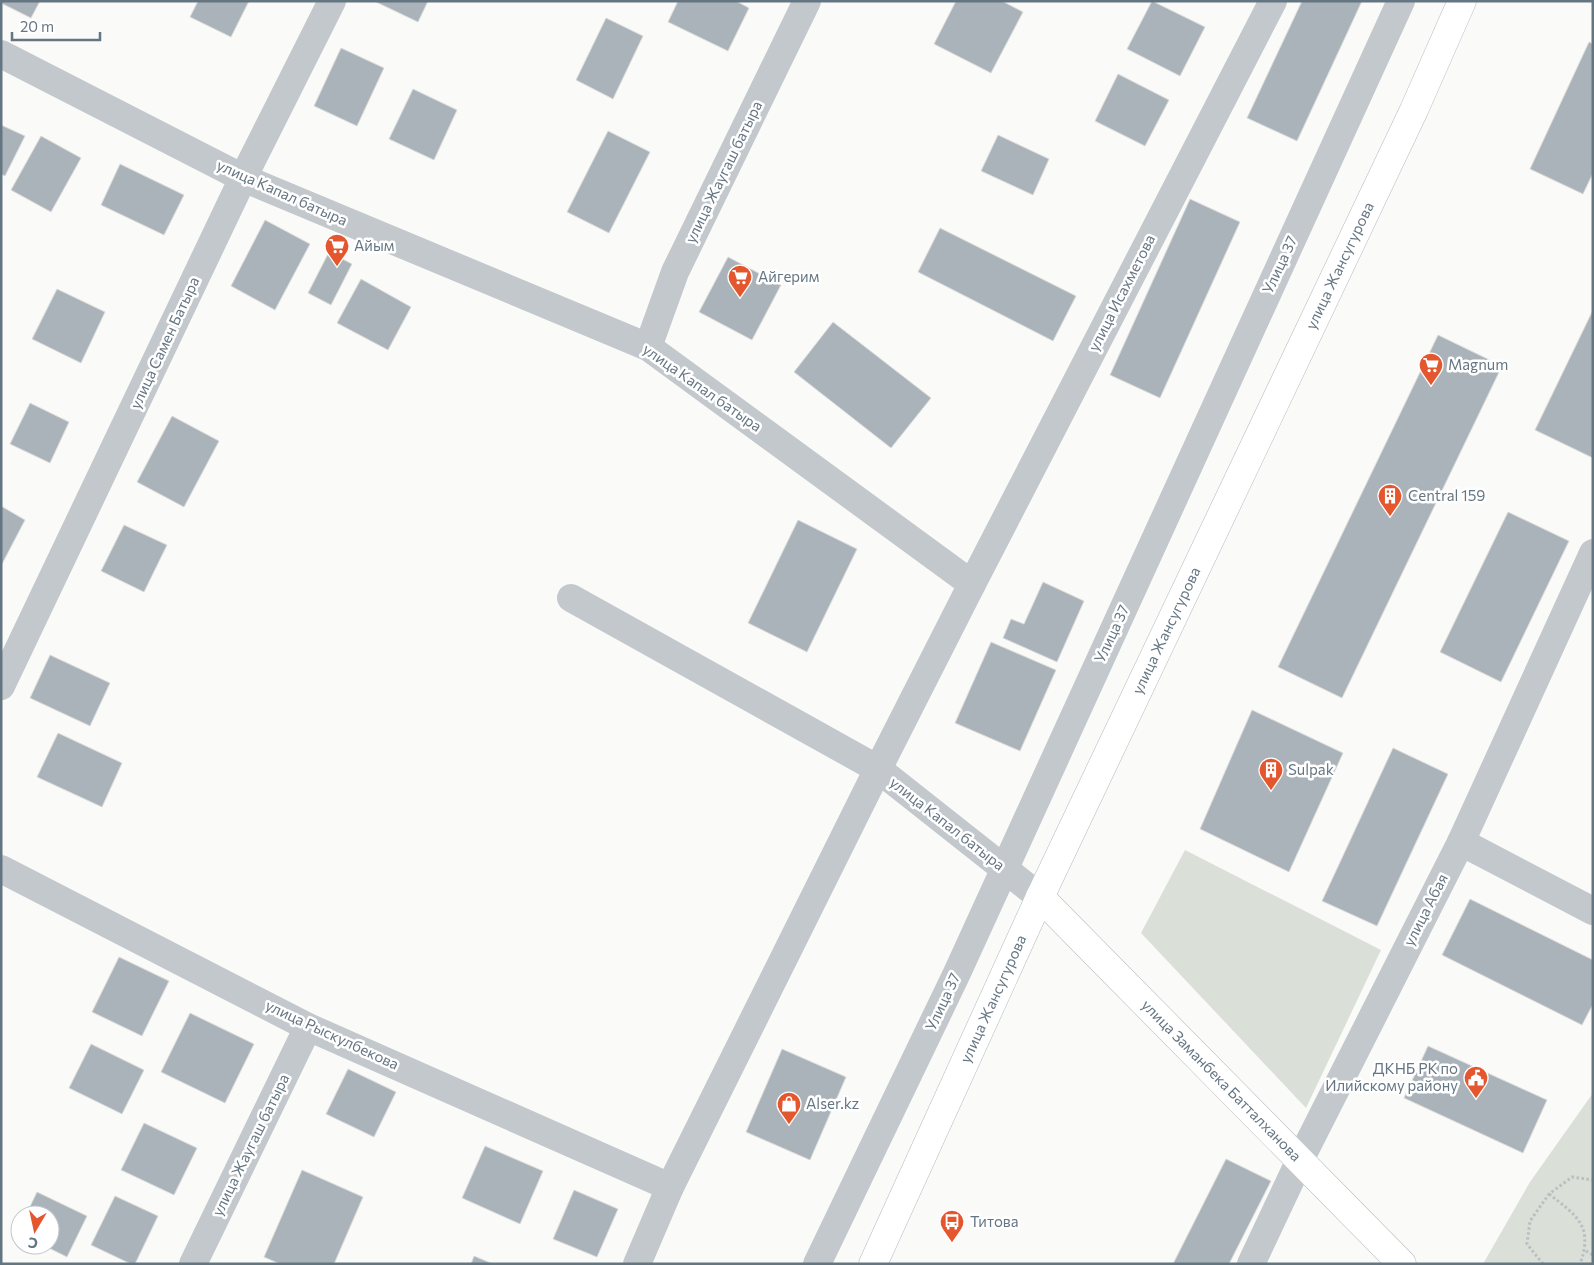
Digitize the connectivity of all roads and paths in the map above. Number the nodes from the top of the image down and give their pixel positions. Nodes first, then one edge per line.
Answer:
1 (332, 1) edge
2 (807, 1) edge
3 (1273, 1) edge
4 (1401, 1) edge
5 (1462, 1) edge
6 (1, 54) edge
7 (243, 178) junction
8 (648, 346) junction
9 (1593, 552) edge
10 (972, 584) junction
11 (571, 598) dead end
12 (1, 686) edge
13 (878, 769) junction
14 (1461, 842) junction
15 (1, 870) edge
16 (1040, 897) junction
17 (1593, 911) edge
18 (308, 1027) junction
19 (1300, 1160) junction
20 (1593, 1180) edge
21 (670, 1187) junction
22 (1549, 1194) junction
23 (1586, 1251) junction
24 (1593, 1255) edge
25 (193, 1264) edge
26 (637, 1264) edge
27 (817, 1264) edge
28 (873, 1264) edge
29 (1251, 1264) edge
30 (1402, 1264) edge
31 (1543, 1264) edge
32 (1580, 1264) edge

1 - 7 street, улица Самен Батыра
2 - 8 street, улица Жаугаш батыра
3 - 10 street, улица Исахметова
4 - 27 street, Улица 37
5 - 16 main road, улица Жансугурова
6 - 7 street, улица Капал батыра
7 - 8 street, улица Капал батыра
7 - 12 street, улица Самен Батыра
8 - 10 street, улица Капал батыра
9 - 14 street, улица Абая
10 - 13 street, улица Капал батыра
11 - 13 street
13 - 16 street, улица Капал батыра
13 - 21 street
14 - 17 street
14 - 19 street, улица Абая
15 - 18 street, улица Рыскулбекова
16 - 19 main road, улица Заманбека Батталханова
16 - 28 main road, улица Жансугурова
18 - 21 street, улица Рыскулбекова
18 - 25 street, улица Жаугаш батыра
19 - 29 street, улица Абая
19 - 30 main road, улица Заманбека Батталханова
20 - 22 path
21 - 26 street
22 - 23 path
22 - 31 path
23 - 24 path
23 - 32 path

